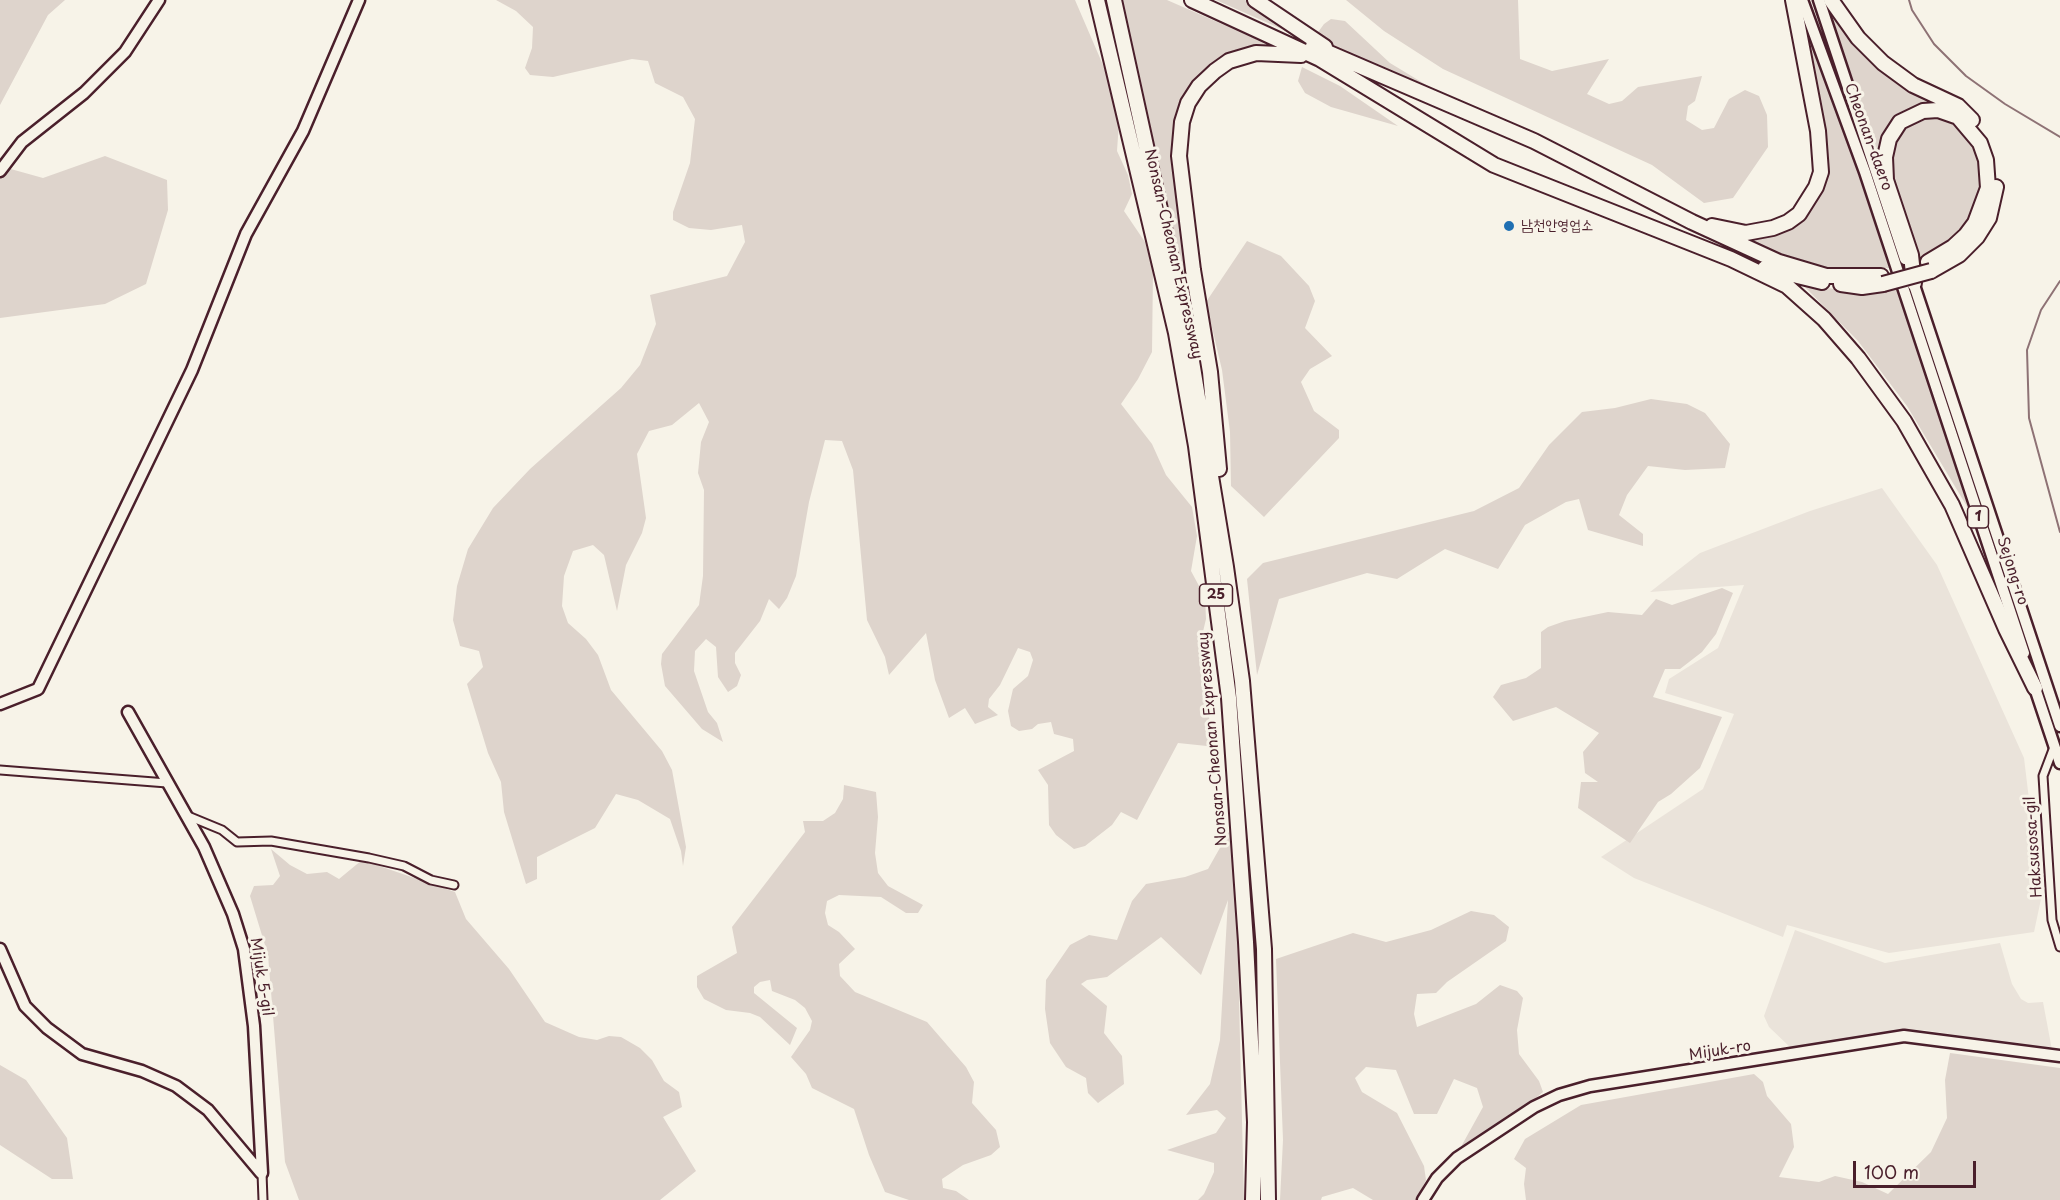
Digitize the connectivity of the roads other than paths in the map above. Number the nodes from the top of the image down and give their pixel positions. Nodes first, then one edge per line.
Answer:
1 (159, 0) edge
2 (359, 0) edge
3 (1097, 0) edge
4 (1192, 0) edge
5 (1213, 0) edge
6 (1256, 0) edge
7 (1793, 0) edge
8 (1802, 0) edge
9 (1819, 0) edge
10 (1831, 0) edge
11 (1114, 2) edge
12 (1320, 59) junction
13 (1347, 61) junction
14 (0, 171) edge
15 (1692, 222) junction
16 (1731, 259) junction
17 (1929, 266) junction
18 (1882, 280) junction
19 (1909, 285) junction
20 (1226, 567) junction
21 (2036, 688) junction
22 (0, 704) edge
23 (128, 712) dead end
24 (2060, 726) edge
25 (2054, 747) junction
26 (2060, 763) edge
27 (0, 770) edge
28 (167, 783) junction
29 (185, 815) junction
30 (2060, 871) edge
31 (2051, 874) junction
32 (454, 885) dead end
33 (2060, 947) edge
34 (0, 949) edge
35 (2060, 1056) edge
36 (262, 1173) junction
37 (263, 1200) edge
38 (1253, 1200) edge
39 (1268, 1200) edge
40 (1423, 1200) edge

1 - 14 street
2 - 22 street
3 - 38 highway, Nonsan-Cheonan Expressway / 25
4 - 12 highway
5 - 13 highway
6 - 13 highway
7 - 15 highway
8 - 19 street, Cheonan-daero / 1
9 - 19 street, Cheonan-daero / 1
10 - 17 highway
11 - 20 highway, Nonsan-Cheonan Expressway / 25
12 - 16 highway
12 - 20 highway
13 - 15 highway
15 - 18 highway
16 - 18 highway
16 - 21 highway
17 - 18 highway, bridge
17 - 19 highway
19 - 21 street, Sejong-ro / 1
19 - 24 street, Sejong-ro / 1
20 - 39 highway, Nonsan-Cheonan Expressway / 25
21 - 25 street, Sejong-ro / 1
23 - 28 street, Mijuk 5-gil
25 - 26 street, Sejong-ro / 1
25 - 31 street, Haksusosa-gil
27 - 28 street
28 - 29 street, Mijuk 5-gil
29 - 32 street
29 - 36 street, Mijuk 5-gil
30 - 31 street
31 - 33 street, Haksusosa-gil
34 - 36 street
35 - 40 street, Mijuk-ro
36 - 37 street, Mijuk 5-gil

